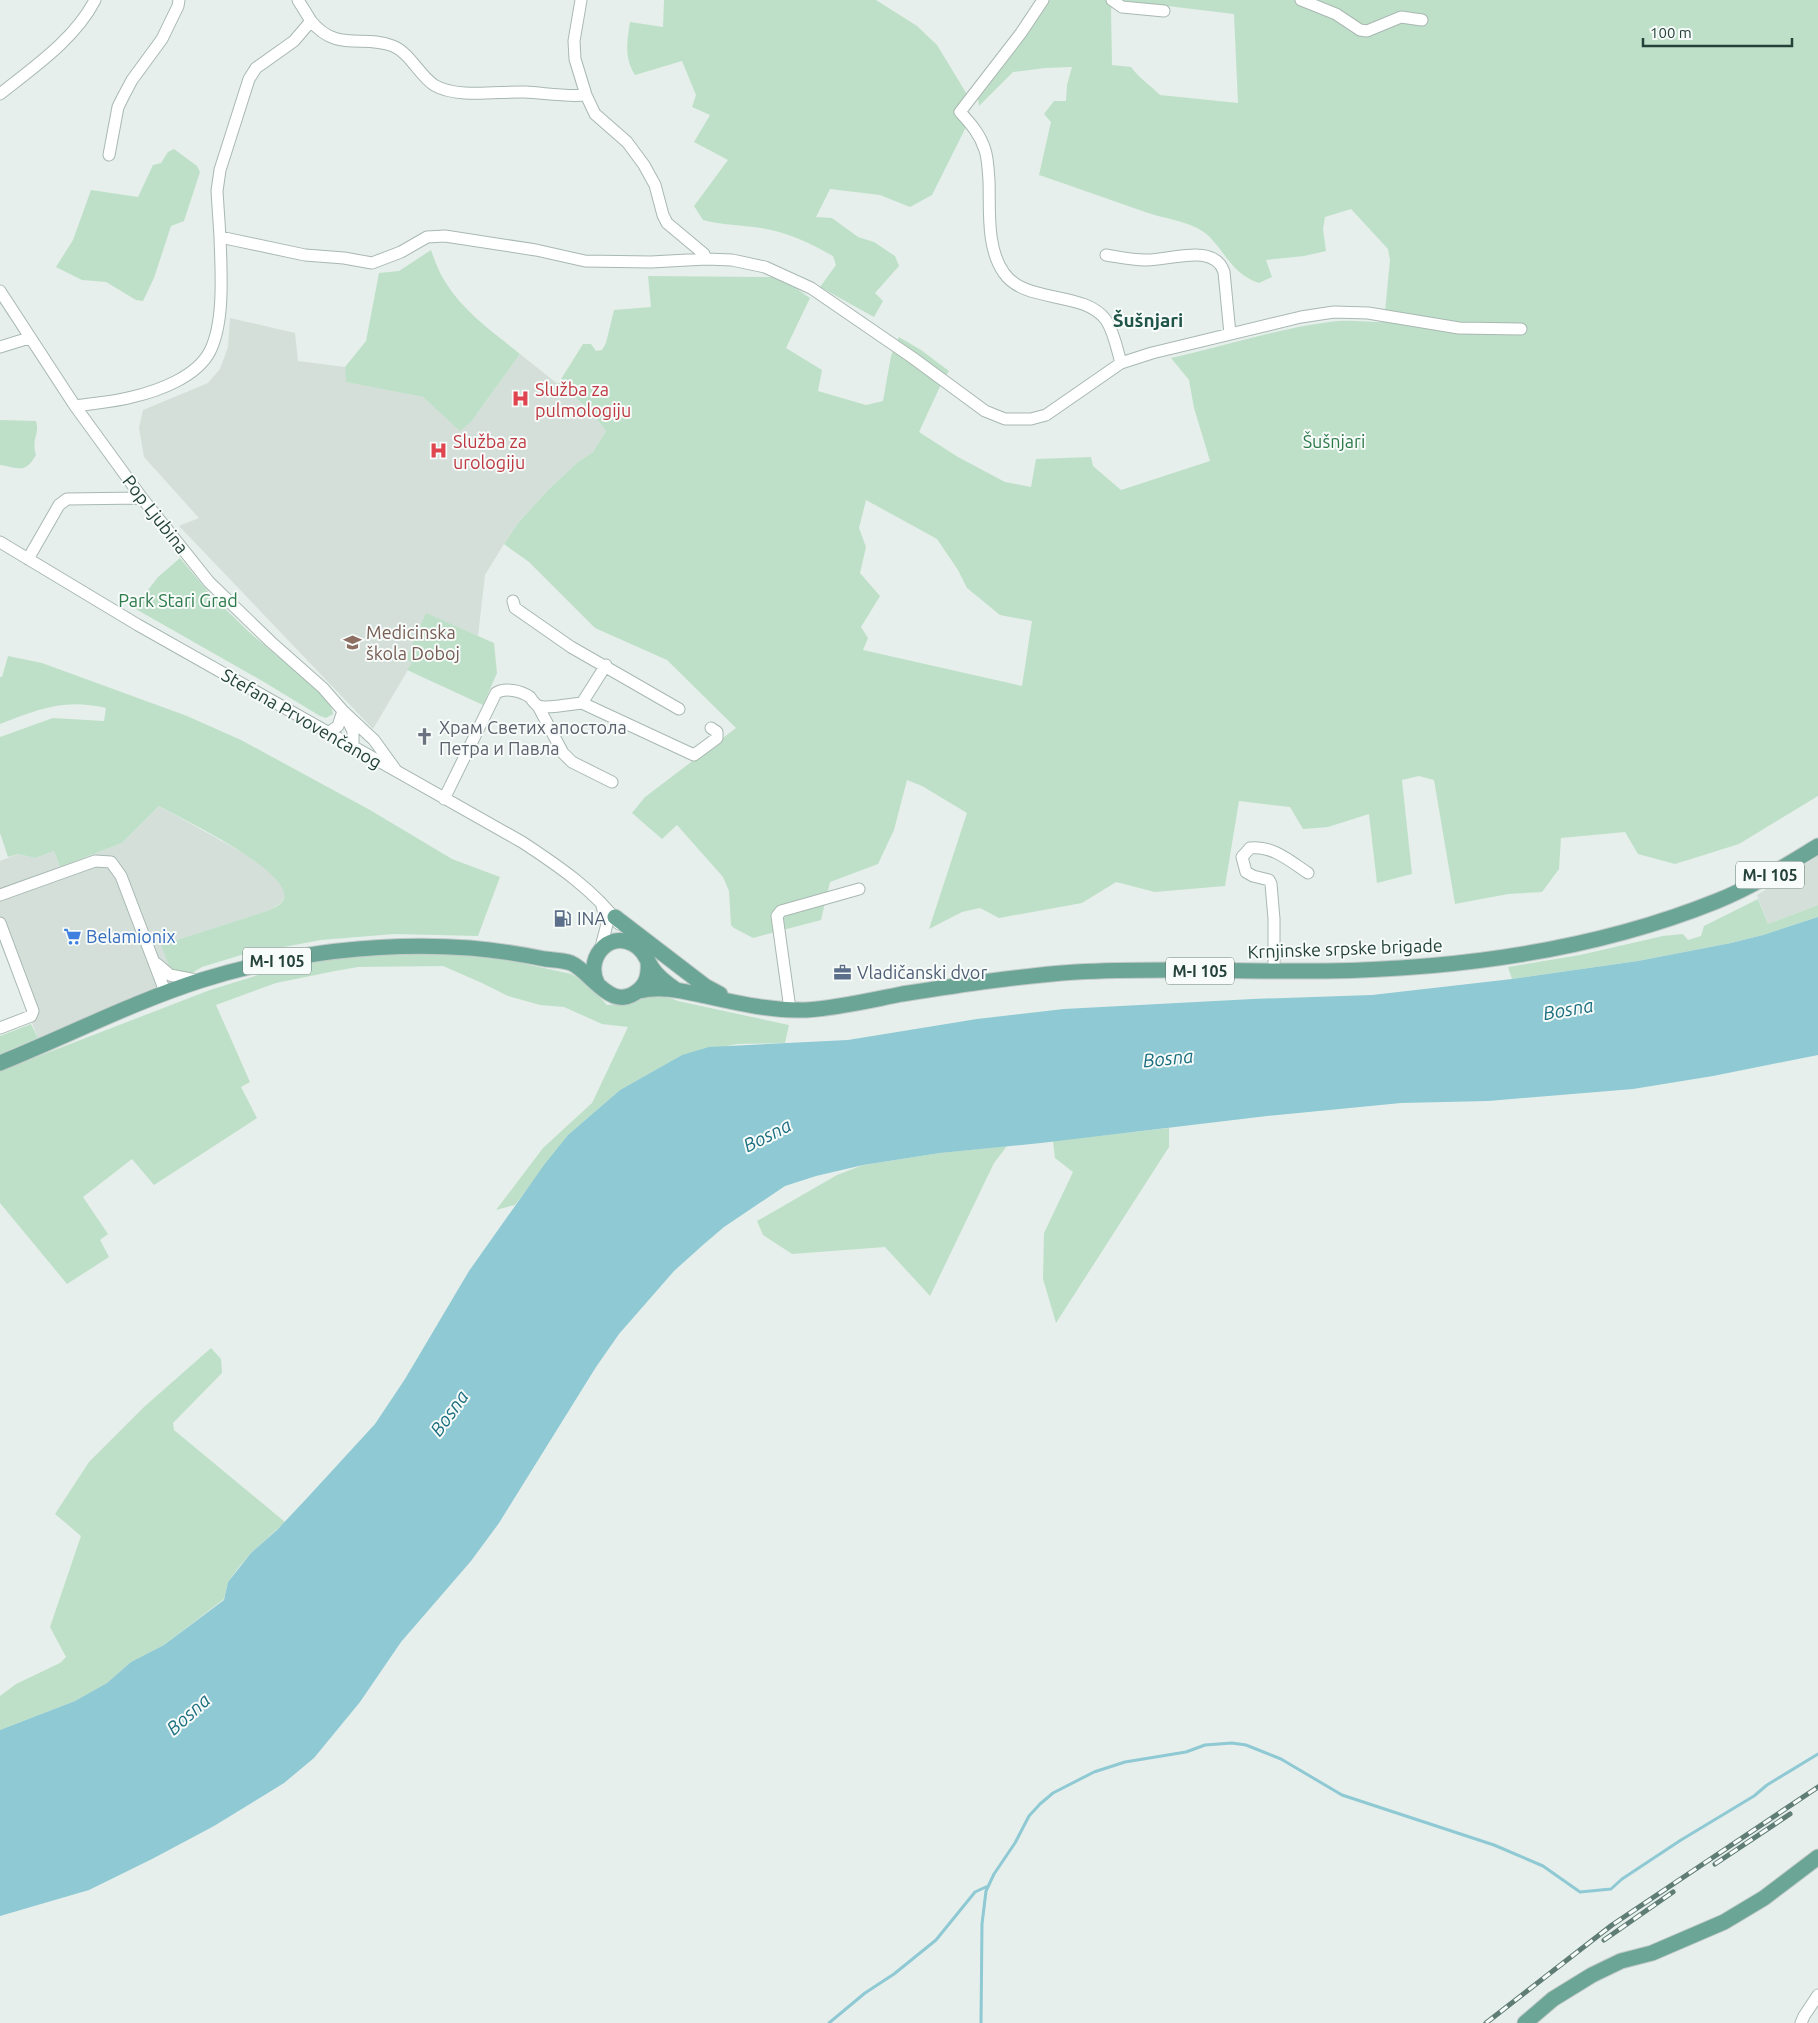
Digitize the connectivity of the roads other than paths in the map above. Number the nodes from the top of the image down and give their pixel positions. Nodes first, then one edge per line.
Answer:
1 (95, 0) edge
2 (179, 0) edge
3 (298, 0) edge
4 (581, 0) edge
5 (1043, 0) edge
6 (1112, 0) edge
7 (1302, 0) edge
8 (1164, 11) dead end
9 (1422, 20) dead end
10 (311, 22) junction
11 (0, 94) edge
12 (586, 95) junction
13 (109, 155) dead end
14 (220, 237) junction
15 (1106, 255) dead end
16 (706, 259) junction
17 (0, 291) edge
18 (1521, 330) dead end
19 (1230, 334) junction
20 (29, 338) junction
21 (0, 347) edge
22 (1121, 363) junction
23 (75, 406) junction
24 (142, 498) junction
25 (0, 542) edge
26 (28, 559) junction
27 (513, 601) dead end
28 (606, 666) junction
29 (582, 702) junction
30 (538, 706) junction
31 (679, 710) dead end
32 (343, 711) junction
33 (711, 728) dead end
34 (328, 733) junction
35 (353, 747) junction
36 (397, 772) junction
37 (612, 782) dead end
38 (444, 799) junction
39 (1818, 846) edge
40 (1308, 873) dead end
41 (859, 889) dead end
42 (0, 895) edge
43 (598, 900) junction
44 (614, 917) junction
45 (0, 923) edge
46 (635, 945) junction
47 (599, 952) junction
48 (648, 961) junction
49 (154, 962) junction
50 (571, 963) junction
51 (1274, 971) junction
52 (200, 981) junction
53 (598, 985) junction
54 (676, 990) junction
55 (639, 991) junction
56 (166, 994) junction
57 (732, 1001) junction
58 (790, 1009) junction
59 (0, 1028) edge
60 (0, 1063) edge
61 (1816, 1864) edge
62 (1818, 1995) edge
63 (1525, 2023) edge
64 (1801, 2023) edge

1 - 11 street
2 - 13 street
3 - 10 street
4 - 12 street
5 - 22 street
6 - 8 street
7 - 9 street
10 - 12 street
10 - 14 street
12 - 16 street
14 - 16 street
14 - 23 street
15 - 19 street
16 - 22 street
17 - 20 street, Pop Ljubina
18 - 19 street
19 - 22 street
20 - 21 street
20 - 23 street, Pop Ljubina
23 - 24 street, Pop Ljubina
24 - 26 street
24 - 32 street, Pop Ljubina
25 - 26 street, Stefana Prvovenčanog
26 - 34 street, Stefana Prvovenčanog
27 - 28 street
28 - 29 street
28 - 31 street
29 - 30 street
29 - 33 street
30 - 37 street
30 - 38 street
32 - 34 street
32 - 35 street
32 - 36 street
34 - 35 street, Stefana Prvovenčanog
35 - 36 street, Stefana Prvovenčanog
36 - 38 street, Stefana Prvovenčanog
38 - 43 street, Stefana Prvovenčanog
39 - 51 main road, Krnjinske srpske brigade / M-I 105
40 - 51 street
41 - 58 street
42 - 49 street
43 - 44 street, Stefana Prvovenčanog
43 - 47 street
44 - 46 street, Stefana Prvovenčanog
44 - 57 main road
45 - 59 street
46 - 47 main road, M-I 105
46 - 48 main road, M-I 105
47 - 50 main road, M-I 105
47 - 53 main road
48 - 54 main road, M-I 105
48 - 55 main road
49 - 52 street
49 - 56 street
50 - 52 main road, M-I 105
50 - 53 main road, M-I 105
51 - 58 main road, Krnjinske srpske brigade / M-I 105
52 - 56 main road, M-I 105
53 - 55 main road, M-I 105
54 - 55 main road, M-I 105
54 - 57 main road, Krnjinske srpske brigade / M-I 105
56 - 60 main road, M-I 105
57 - 58 main road, Krnjinske srpske brigade / M-I 105
61 - 63 main road
62 - 64 street

